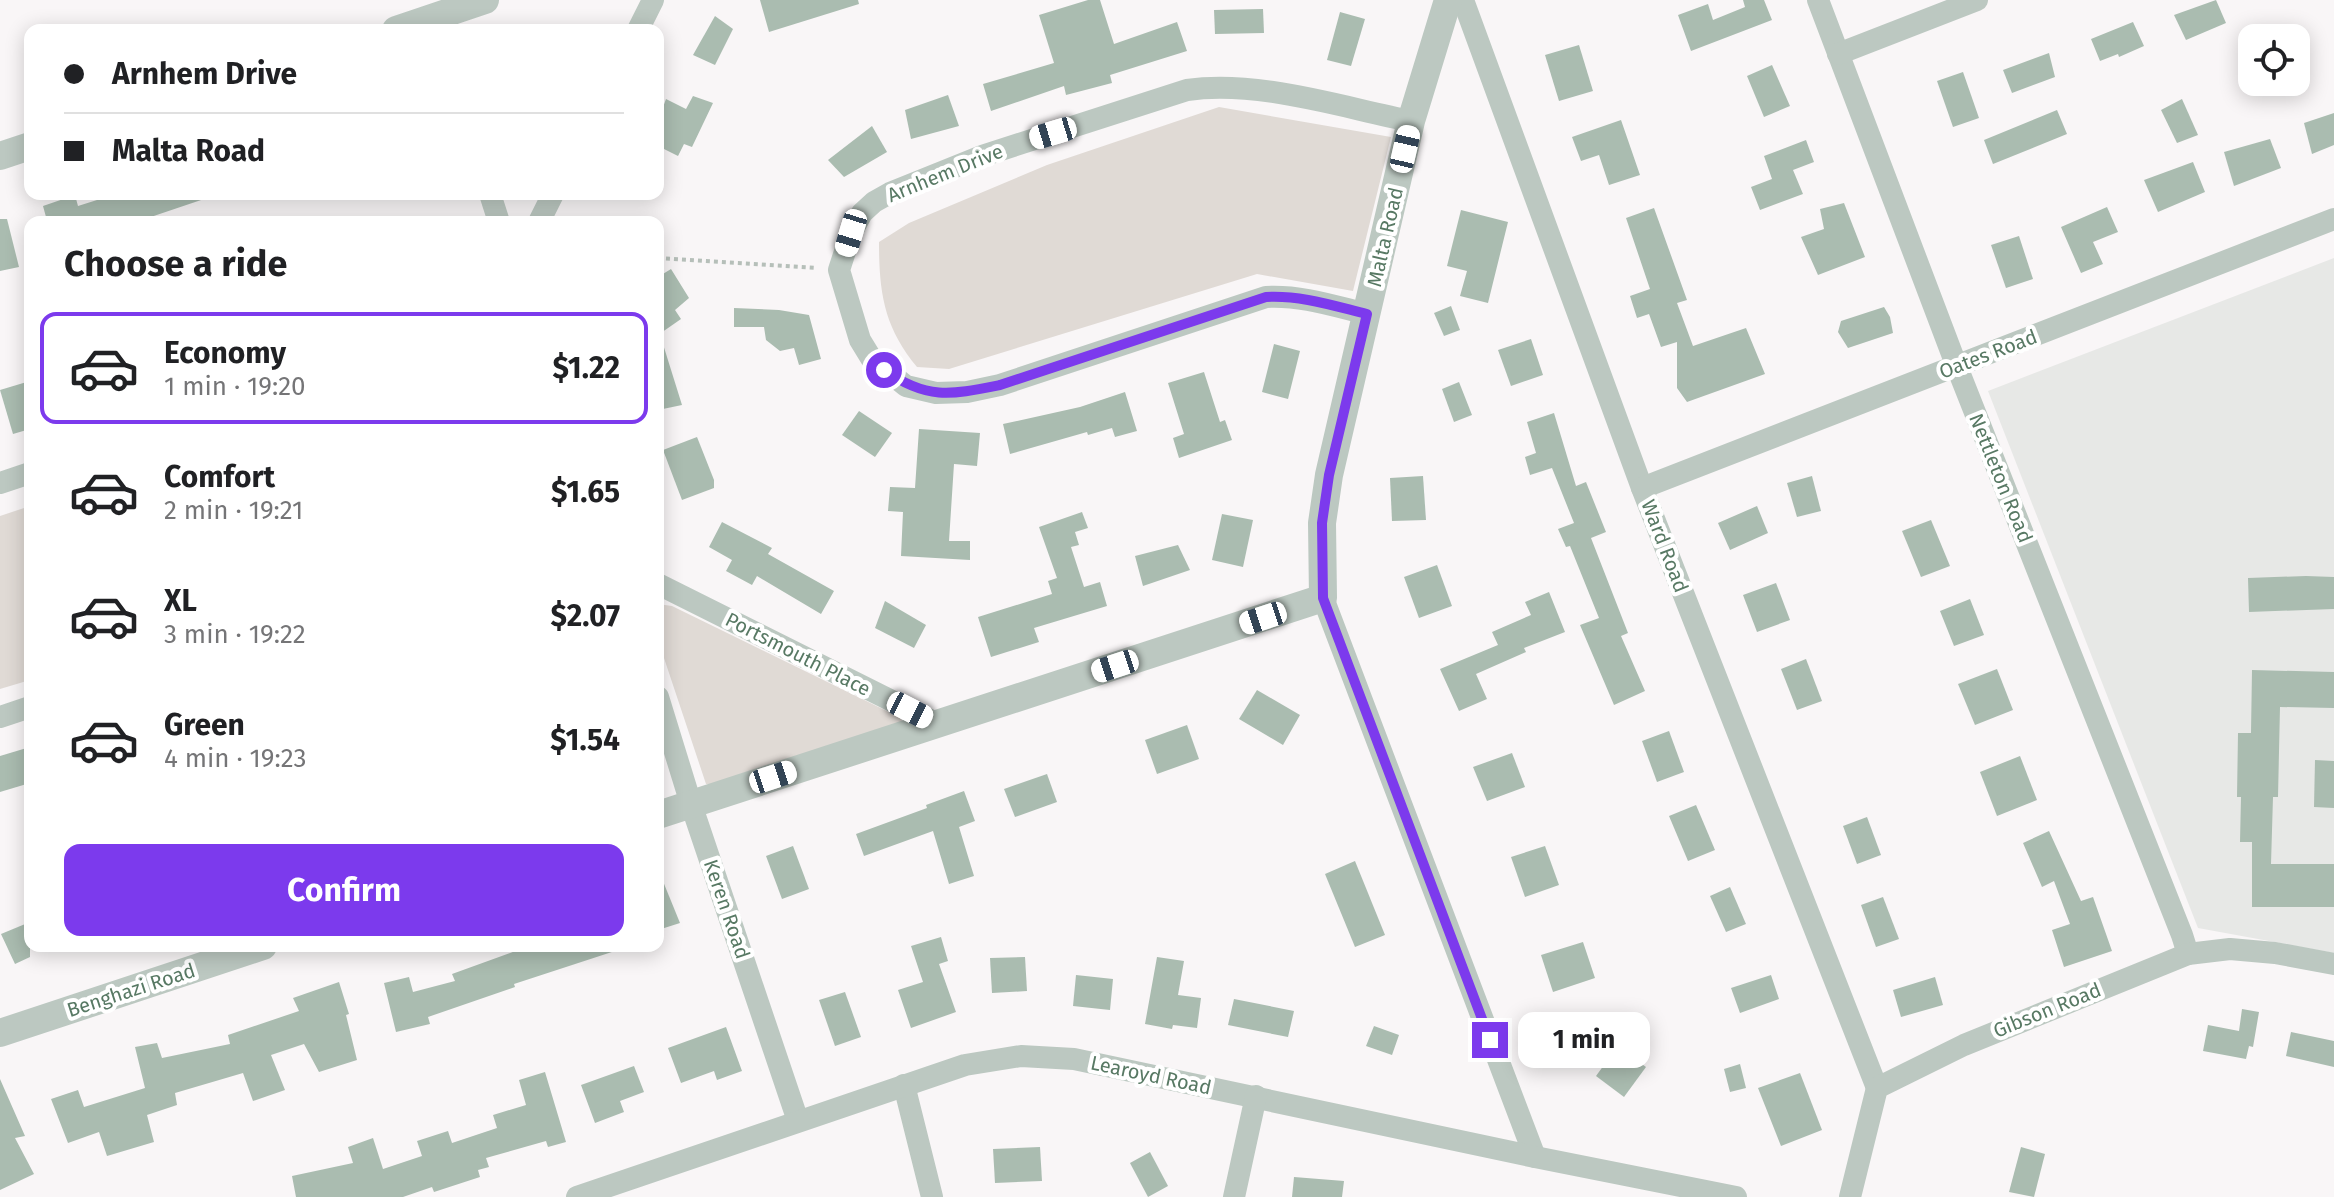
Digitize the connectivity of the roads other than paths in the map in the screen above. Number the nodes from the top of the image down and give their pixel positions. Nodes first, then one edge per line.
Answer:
1 (485, 0) edge
2 (653, 0) edge
3 (1448, 0) edge
4 (1463, 0) edge
5 (1818, 0) edge
6 (1977, 0) edge
7 (434, 24) edge
8 (641, 24) edge
9 (1838, 54) junction
10 (1411, 121) junction
11 (24, 148) edge
12 (0, 156) edge
13 (2334, 219) edge
14 (1367, 314) junction
15 (1957, 367) junction
16 (24, 475) edge
17 (0, 483) edge
18 (1642, 488) junction
19 (664, 587) edge
20 (1323, 598) junction
21 (24, 709) edge
22 (664, 716) edge
23 (0, 717) edge
24 (938, 724) junction
25 (691, 804) junction
26 (664, 813) edge
27 (245, 952) edge
28 (2188, 954) junction
29 (2334, 964) edge
30 (0, 1033) edge
31 (904, 1085) junction
32 (1877, 1088) junction
33 (1256, 1096) junction
34 (798, 1121) junction
35 (1535, 1157) junction
36 (577, 1197) edge
37 (932, 1197) edge
38 (1234, 1197) edge
39 (1736, 1197) edge
40 (1850, 1197) edge

1 - 7 street
2 - 8 street
3 - 10 street, Malta Road
4 - 18 street, Ward Road
5 - 9 street, Nettleton Road
6 - 9 street
9 - 15 street, Nettleton Road
10 - 14 street, Malta Road
10 - 14 street, Arnhem Drive
11 - 12 street
13 - 15 street, Oates Road
14 - 20 street, Malta Road
15 - 18 street, Oates Road
15 - 28 street, Nettleton Road
16 - 17 street
18 - 32 street, Ward Road
19 - 24 street, Portsmouth Place
20 - 24 street
20 - 35 street, Malta Road
21 - 23 street
22 - 25 street, Keren Road
24 - 25 street
25 - 26 street
25 - 34 street, Keren Road
27 - 30 street, Benghazi Road
28 - 29 street, Gibson Road
28 - 32 street, Gibson Road
31 - 33 street, Learoyd Road
31 - 34 street, Learoyd Road
31 - 37 street
32 - 40 street
33 - 35 street, Learoyd Road
33 - 38 street
34 - 36 street, Learoyd Road
35 - 39 street, Learoyd Road

